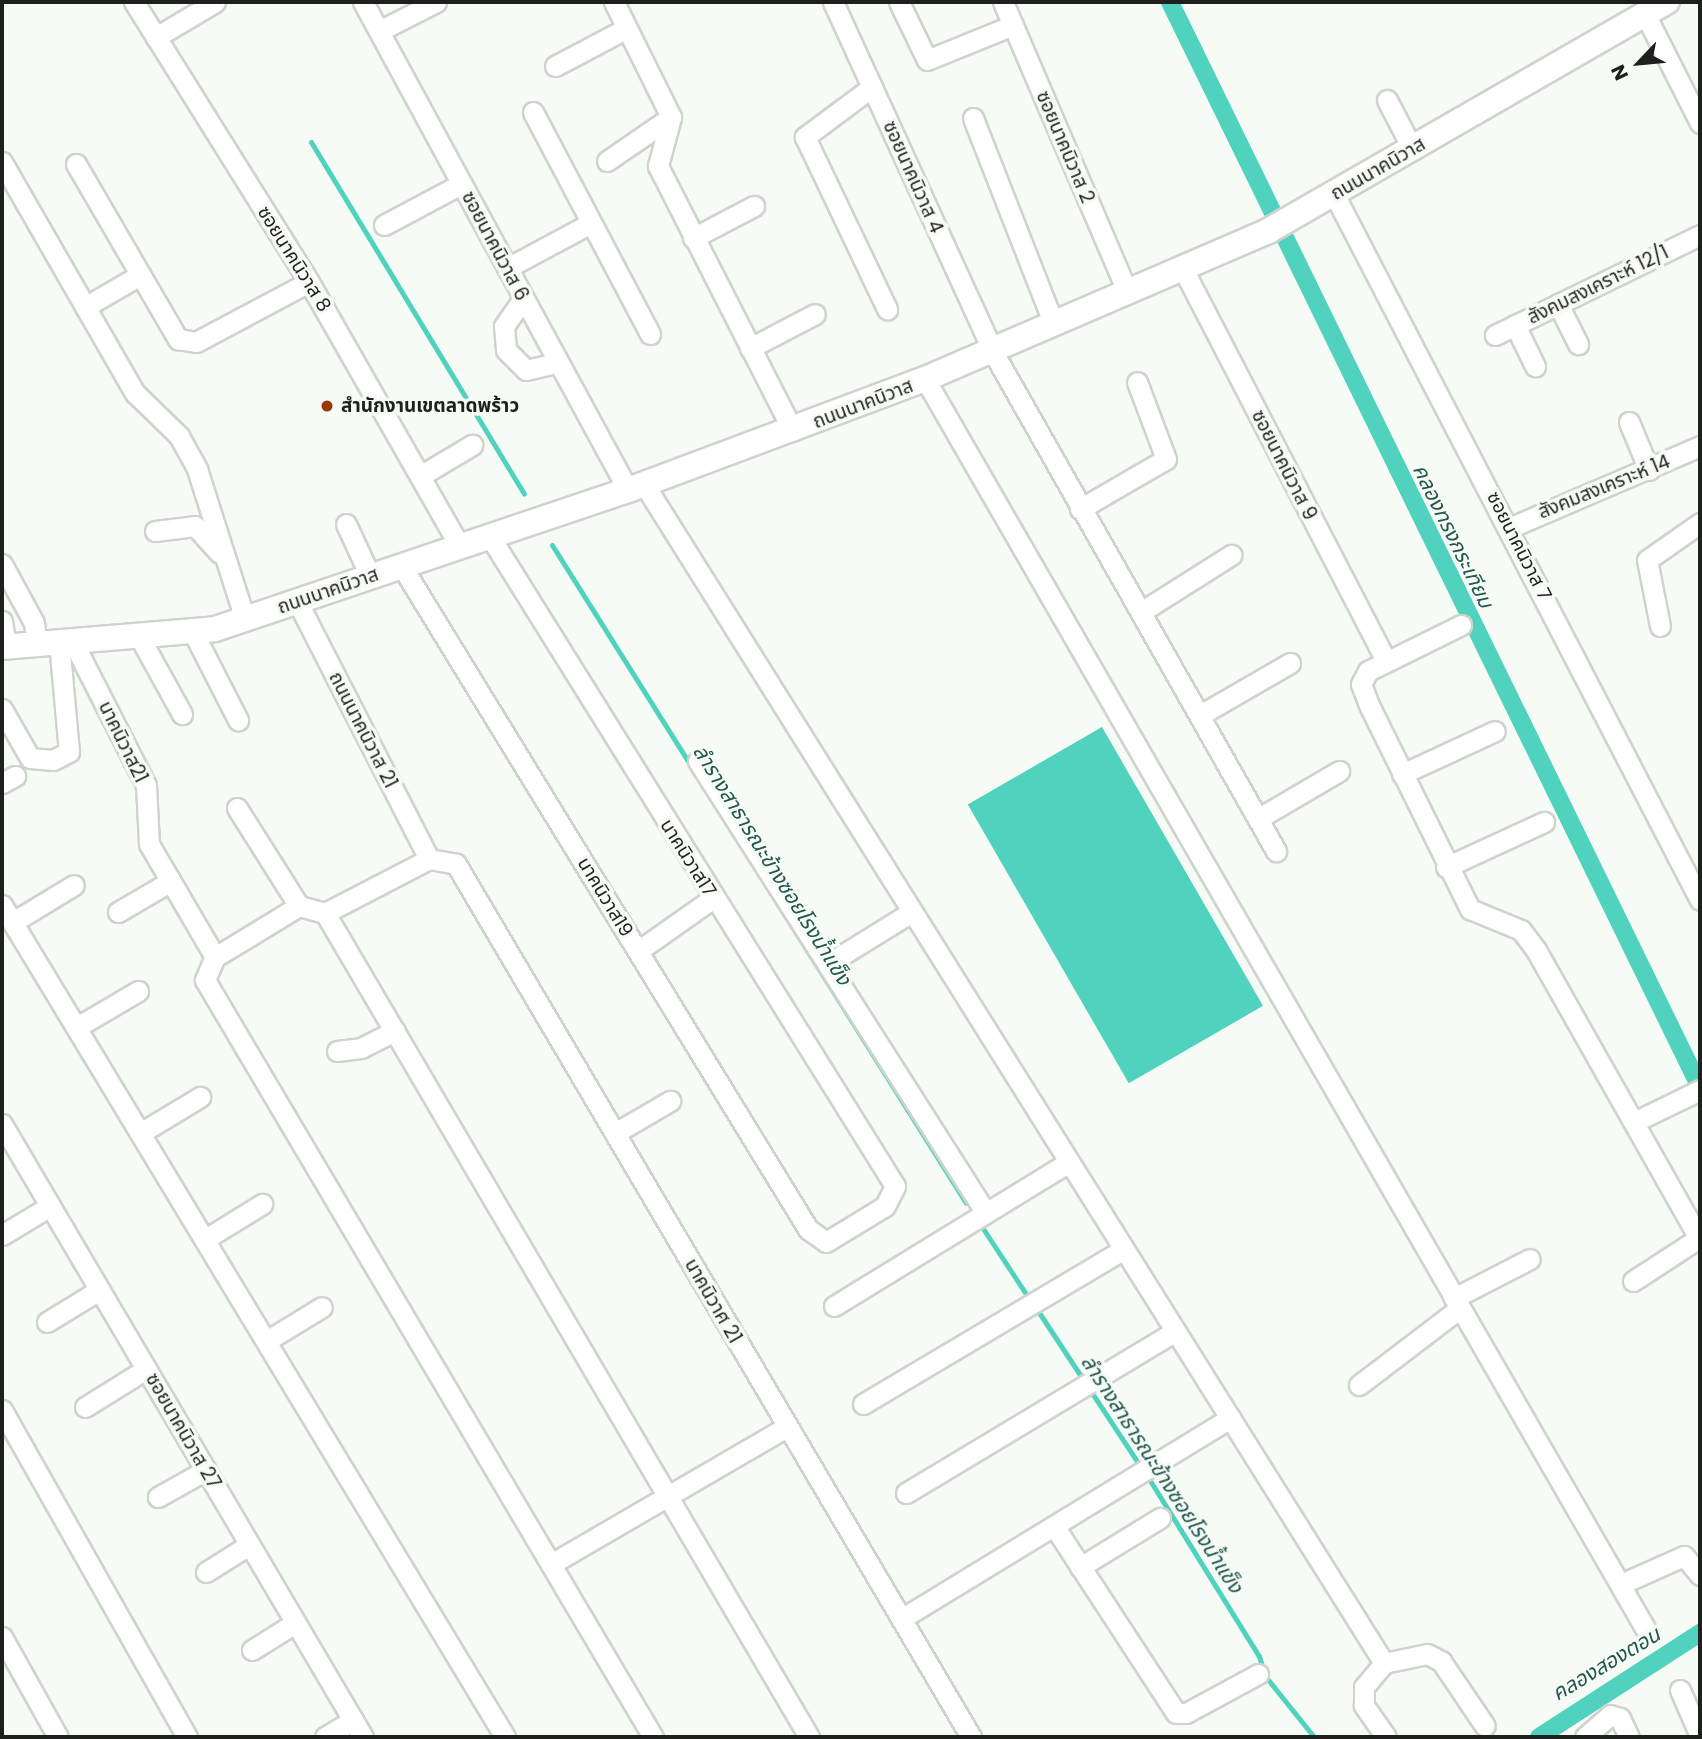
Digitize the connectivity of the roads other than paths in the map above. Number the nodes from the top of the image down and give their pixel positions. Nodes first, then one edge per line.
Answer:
1 (134, 2) edge
2 (215, 2) edge
3 (363, 2) edge
4 (436, 2) edge
5 (614, 2) edge
6 (833, 2) edge
7 (899, 2) edge
8 (1003, 2) edge
9 (1667, 2) edge
10 (1645, 13) junction
11 (1013, 25) junction
12 (627, 27) junction
13 (379, 31) junction
14 (156, 37) junction
15 (555, 66) dead end
16 (873, 87) junction
17 (1387, 100) dead end
18 (533, 112) dead end
19 (671, 117) junction
20 (972, 118) dead end
21 (1700, 123) edge
22 (1413, 150) junction
23 (607, 161) dead end
24 (2, 162) edge
25 (76, 164) dead end
26 (461, 184) junction
27 (1334, 194) junction
28 (754, 206) dead end
29 (591, 223) junction
30 (384, 225) dead end
31 (1700, 235) edge
32 (693, 238) junction
33 (507, 268) junction
34 (1183, 269) junction
35 (140, 275) junction
36 (309, 282) junction
37 (1128, 293) junction
38 (523, 299) junction
39 (1558, 304) junction
40 (85, 307) junction
41 (887, 309) dead end
42 (816, 314) dead end
43 (1054, 325) junction
44 (1515, 325) junction
45 (650, 334) dead end
46 (1495, 335) dead end
47 (1578, 344) dead end
48 (750, 348) junction
49 (993, 352) junction
50 (557, 363) junction
51 (1535, 366) dead end
52 (925, 380) junction
53 (1137, 382) dead end
54 (1629, 422) dead end
55 (793, 431) junction
56 (472, 446) dead end
57 (1700, 446) edge
58 (1649, 470) junction
59 (420, 477) junction
60 (636, 487) junction
61 (1080, 509) junction
62 (1700, 523) edge
63 (346, 524) dead end
64 (1509, 528) junction
65 (156, 531) dead end
66 (489, 535) junction
67 (459, 545) junction
68 (1231, 555) dead end
69 (225, 563) junction
70 (2, 564) edge
71 (401, 565) junction
72 (370, 576) junction
73 (297, 601) junction
74 (1140, 612) junction
75 (246, 619) junction
76 (2, 621) edge
77 (1461, 625) dead end
78 (1660, 626) dead end
79 (194, 634) junction
80 (140, 638) junction
81 (56, 643) junction
82 (4, 647) edge
83 (1386, 662) junction
84 (1290, 663) dead end
85 (2, 709) edge
86 (182, 714) dead end
87 (1200, 715) junction
88 (238, 720) dead end
89 (1495, 731) dead end
90 (698, 761) dead end
91 (1339, 771) dead end
92 (1402, 774) junction
93 (237, 808) dead end
94 (1259, 818) junction
95 (1544, 822) dead end
96 (1276, 851) dead end
97 (429, 859) junction
98 (1446, 867) junction
99 (1694, 872) edge
100 (171, 881) junction
101 (74, 885) dead end
102 (713, 898) junction
103 (1700, 900) edge
104 (2, 905) edge
105 (299, 906) junction
106 (118, 912) dead end
107 (325, 913) junction
108 (910, 913) junction
109 (13, 922) junction
110 (638, 951) junction
111 (215, 957) junction
112 (830, 962) junction
113 (138, 991) dead end
114 (77, 1027) junction
115 (395, 1031) junction
116 (337, 1051) dead end
117 (1698, 1091) edge
118 (200, 1097) dead end
119 (670, 1101) dead end
120 (1633, 1122) junction
121 (4, 1132) edge
122 (142, 1132) junction
123 (614, 1132) junction
124 (1067, 1163) junction
125 (262, 1204) dead end
126 (50, 1206) junction
127 (986, 1213) junction
128 (808, 1229) joint
129 (2, 1235) edge
130 (207, 1238) junction
131 (1700, 1239) edge
132 (1122, 1250) junction
133 (1530, 1259) dead end
134 (1633, 1281) dead end
135 (99, 1290) junction
136 (1457, 1303) junction
137 (834, 1306) dead end
138 (322, 1307) dead end
139 (47, 1322) dead end
140 (1174, 1332) junction
141 (268, 1339) junction
142 (146, 1369) junction
143 (1359, 1384) dead end
144 (863, 1404) dead end
145 (85, 1407) dead end
146 (2, 1410) edge
147 (1230, 1418) junction
148 (786, 1427) junction
149 (206, 1470) junction
150 (906, 1493) dead end
151 (669, 1496) junction
152 (158, 1497) dead end
153 (1160, 1518) dead end
154 (1054, 1526) junction
155 (249, 1545) junction
156 (551, 1564) junction
157 (1080, 1567) junction
158 (206, 1572) dead end
159 (1700, 1575) edge
160 (1621, 1584) junction
161 (901, 1619) junction
162 (295, 1623) junction
163 (1644, 1628) dead end
164 (2, 1637) edge
165 (252, 1650) dead end
166 (1384, 1662) junction
167 (1258, 1674) dead end
168 (1680, 1690) dead end
169 (353, 1720) junction
170 (1485, 1726) dead end
171 (1700, 1736) edge
172 (58, 1737) edge
173 (187, 1737) edge
174 (325, 1737) edge
175 (363, 1737) edge
176 (505, 1737) edge
177 (653, 1737) edge
178 (809, 1737) edge
179 (971, 1737) edge
180 (1386, 1737) edge
181 (1585, 1737) edge
182 (1629, 1737) edge

1 - 14 street, ซอยนาคนิวาส 8
2 - 14 street
3 - 13 street, ซอยนาคนิวาส 6
4 - 13 street
5 - 12 street
6 - 16 street, ซอยนาคนิวาส 4
7 - 11 street
8 - 11 street, ซอยนาคนิวาส 2
9 - 10 main road, ถนนนาคนิวาส
10 - 21 street
10 - 22 main road, ถนนนาคนิวาส
11 - 37 street, ซอยนาคนิวาส 2
12 - 15 street
12 - 19 street
13 - 26 street, ซอยนาคนิวาส 6
14 - 36 street, ซอยนาคนิวาส 8
16 - 41 street
16 - 49 street, ซอยนาคนิวาส 4
17 - 22 street
18 - 29 street
19 - 23 street
19 - 32 street
20 - 43 street
22 - 27 main road, ถนนนาคนิวาส
24 - 40 street
25 - 35 street
26 - 30 street
26 - 33 street, ซอยนาคนิวาส 6
27 - 34 main road, ถนนนาคนิวาส
27 - 64 street, ซอยนาคนิวาส 7
28 - 32 street
29 - 33 street
29 - 45 street
31 - 39 street, สังคมสงเคราะห์ 12/1
32 - 48 street
33 - 38 street, ซอยนาคนิวาส 6
34 - 37 main road, ถนนนาคนิวาส
34 - 83 street, ซอยนาคนิวาส 9
35 - 36 street
35 - 40 street
36 - 59 street, ซอยนาคนิวาส 8
37 - 43 main road, ถนนนาคนิวาส
38 - 50 street, ซอยนาคนิวาส 6
38 - 50 street
39 - 44 street, สังคมสงเคราะห์ 12/1
39 - 47 street
40 - 69 street
42 - 48 street
43 - 49 main road, ถนนนาคนิวาส
44 - 46 street, สังคมสงเคราะห์ 12/1
44 - 51 street
48 - 55 street
49 - 52 main road, ถนนนาคนิวาส
49 - 61 street, ซอยนาคนิวาส 4
50 - 60 street, ซอยนาคนิวาส 6
52 - 55 main road, ถนนนาคนิวาส
52 - 136 street
53 - 61 street
54 - 58 street
55 - 60 main road, ถนนนาคนิวาส
56 - 59 street
57 - 58 street, สังคมสงเคราะห์ 14
58 - 64 street, สังคมสงเคราะห์ 14
59 - 67 street, ซอยนาคนิวาส 8
60 - 66 main road, ถนนนาคนิวาส
60 - 108 street, ซอยนาคนิวาส 6
61 - 74 street, ซอยนาคนิวาส 4
62 - 78 street
63 - 72 street
64 - 99 street, ซอยนาคนิวาส 7
65 - 69 street
66 - 67 main road, ถนนนาคนิวาส
66 - 102 street, นาคนิวาส17
67 - 71 main road, ถนนนาคนิวาส
68 - 74 street
69 - 75 street
70 - 81 street
71 - 72 main road, ถนนนาคนิวาส
71 - 110 street, นาคนิวาส19
72 - 73 main road, ถนนนาคนิวาส
73 - 75 main road, ถนนนาคนิวาส
73 - 97 street, ถนนนาคนิวาส 21
74 - 87 street, ซอยนาคนิวาส 4
75 - 79 main road, ถนนนาคนิวาส
76 - 82 street
77 - 83 street
79 - 80 main road, ถนนนาคนิวาส
79 - 88 street
80 - 81 main road, ถนนนาคนิวาส
80 - 86 street
81 - 82 main road, ถนนนาคนิวาส
81 - 85 street
81 - 100 street, นาคนิวาส21
83 - 92 street
84 - 87 street
87 - 94 street, ซอยนาคนิวาส 4
89 - 92 street
90 - 112 street
91 - 94 street
92 - 98 street
93 - 105 street
94 - 96 street, ซอยนาคนิวาส 4
95 - 98 street
97 - 107 street
97 - 123 street, นาคนิวาศ 21
98 - 120 street
99 - 103 street, ซอยนาคนิวาส 7
100 - 106 street
100 - 111 street, นาคนิวาส21
101 - 109 street
102 - 110 street
102 - 128 street, นาคนิวาส17
104 - 109 street
105 - 107 street
105 - 111 street
107 - 115 street
108 - 112 street
108 - 124 street, ซอยนาคนิวาส 6
109 - 114 street
110 - 128 street, นาคนิวาส19
111 - 156 street
112 - 127 street
113 - 114 street
114 - 122 street
115 - 116 street
115 - 151 street
117 - 120 street
118 - 122 street
119 - 123 street
120 - 131 street
121 - 126 street, ซอยนาคนิวาส 27
122 - 130 street
123 - 148 street, นาคนิวาศ 21
124 - 127 street
124 - 132 street, ซอยนาคนิวาส 6
125 - 130 street
126 - 129 street
126 - 135 street, ซอยนาคนิวาส 27
127 - 137 street
130 - 141 street
131 - 134 street
132 - 140 street, ซอยนาคนิวาส 6
132 - 144 street
133 - 136 street
135 - 139 street
135 - 142 street, ซอยนาคนิวาส 27
136 - 143 street
136 - 160 street
138 - 141 street
140 - 147 street, ซอยนาคนิวาส 6
140 - 150 street
141 - 176 street
142 - 145 street
142 - 149 street, ซอยนาคนิวาส 27
146 - 173 street
147 - 154 street
147 - 166 street, ซอยนาคนิวาส 6
148 - 151 street
148 - 161 street, นาคนิวาศ 21
149 - 152 street
149 - 155 street, ซอยนาคนิวาส 27
151 - 156 street
151 - 178 street
153 - 157 street
154 - 157 street
154 - 161 street
155 - 158 street
155 - 162 street, ซอยนาคนิวาส 27
156 - 177 street
157 - 167 street
159 - 160 street
160 - 163 street
161 - 179 street, นาคนิวาศ 21
162 - 165 street
162 - 169 street, ซอยนาคนิวาส 27
164 - 172 street
166 - 170 street
166 - 180 street
168 - 171 street
169 - 174 street
169 - 175 street, ซอยนาคนิวาส 27
181 - 182 street

